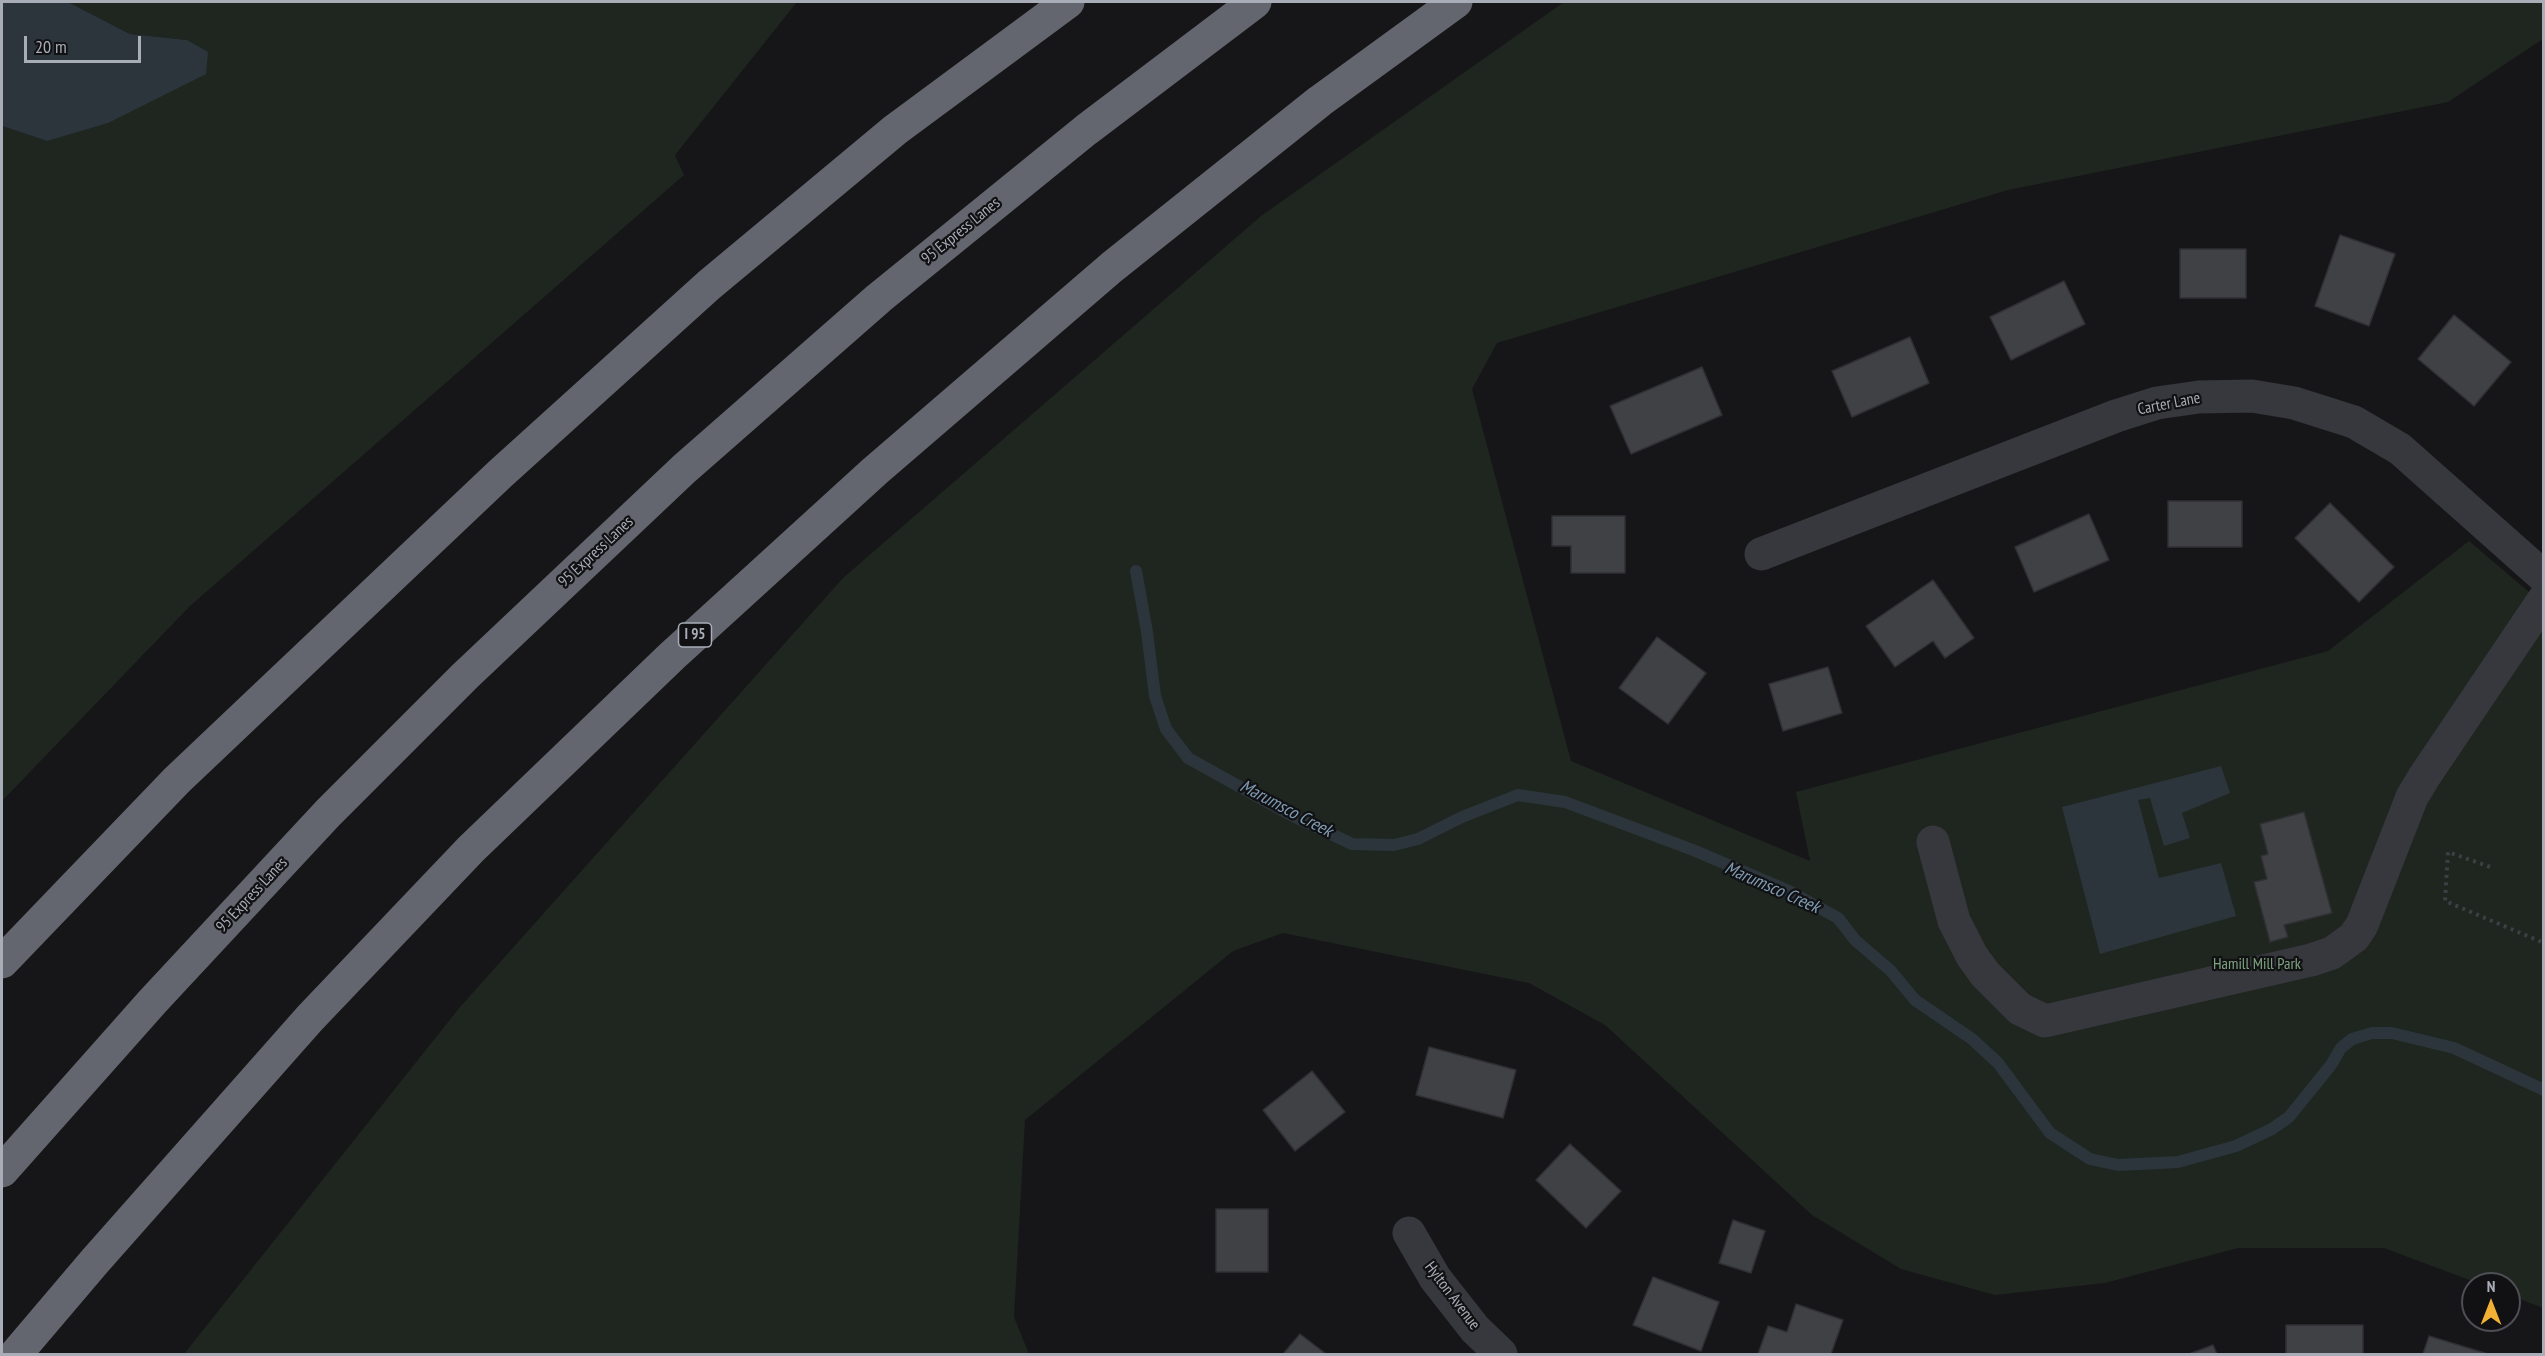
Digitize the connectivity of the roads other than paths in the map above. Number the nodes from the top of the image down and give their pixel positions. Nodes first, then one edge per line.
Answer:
1 (1068, 2) edge
2 (1255, 2) edge
3 (1456, 2) edge
4 (1761, 554) dead end
5 (2544, 577) edge
6 (2544, 599) edge
7 (1933, 842) dead end
8 (2, 962) edge
9 (153, 1001) junction
10 (2, 1147) edge
11 (2, 1171) edge
12 (1409, 1233) dead end
13 (16, 1354) edge
14 (1501, 1354) edge

1 - 8 highway
2 - 9 highway, 95 Express Lanes
3 - 13 highway, I 95
4 - 5 street, Carter Lane
6 - 7 street
9 - 10 highway
9 - 11 highway, 95 Express Lanes
12 - 14 street, Hylton Avenue

